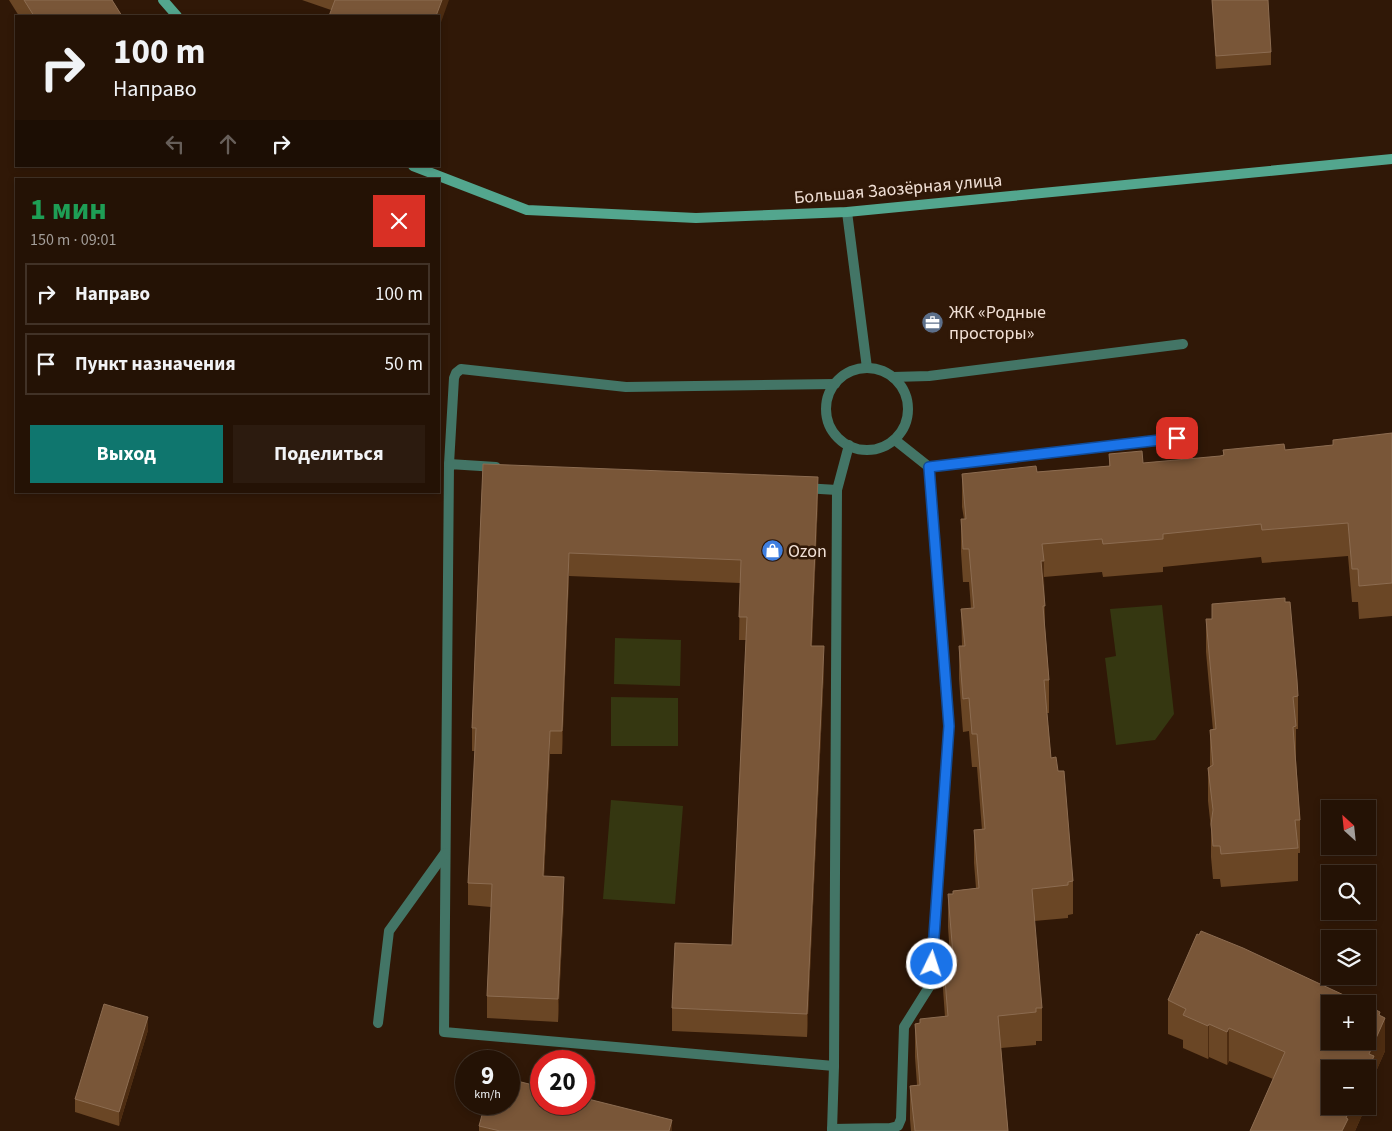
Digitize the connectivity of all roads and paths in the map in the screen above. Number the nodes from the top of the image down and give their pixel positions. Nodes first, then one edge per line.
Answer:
1 (163, 0) edge
2 (176, 15) edge
3 (1392, 159) edge
4 (416, 167) edge
5 (847, 212) junction
6 (1183, 344) dead end
7 (867, 368) junction
8 (893, 377) junction
9 (835, 384) junction
10 (1177, 438) dead end
11 (895, 440) junction
12 (849, 445) junction
13 (449, 464) junction
14 (929, 467) junction
15 (508, 468) edge
16 (798, 487) edge
17 (838, 490) junction
18 (446, 853) junction
19 (378, 1023) dead end
20 (834, 1066) junction
21 (832, 1130) edge

1 - 2 street
3 - 5 street, Большая Заозёрная улица
4 - 5 street, Большая Заозёрная улица
5 - 7 street
6 - 8 street
7 - 8 street
7 - 9 street
8 - 11 street
9 - 12 street
9 - 13 street
10 - 14 street
11 - 12 street
11 - 14 street
12 - 17 street
13 - 15 street
13 - 18 street
14 - 21 street
16 - 17 street
17 - 20 street
18 - 19 street
18 - 20 street
20 - 21 street

